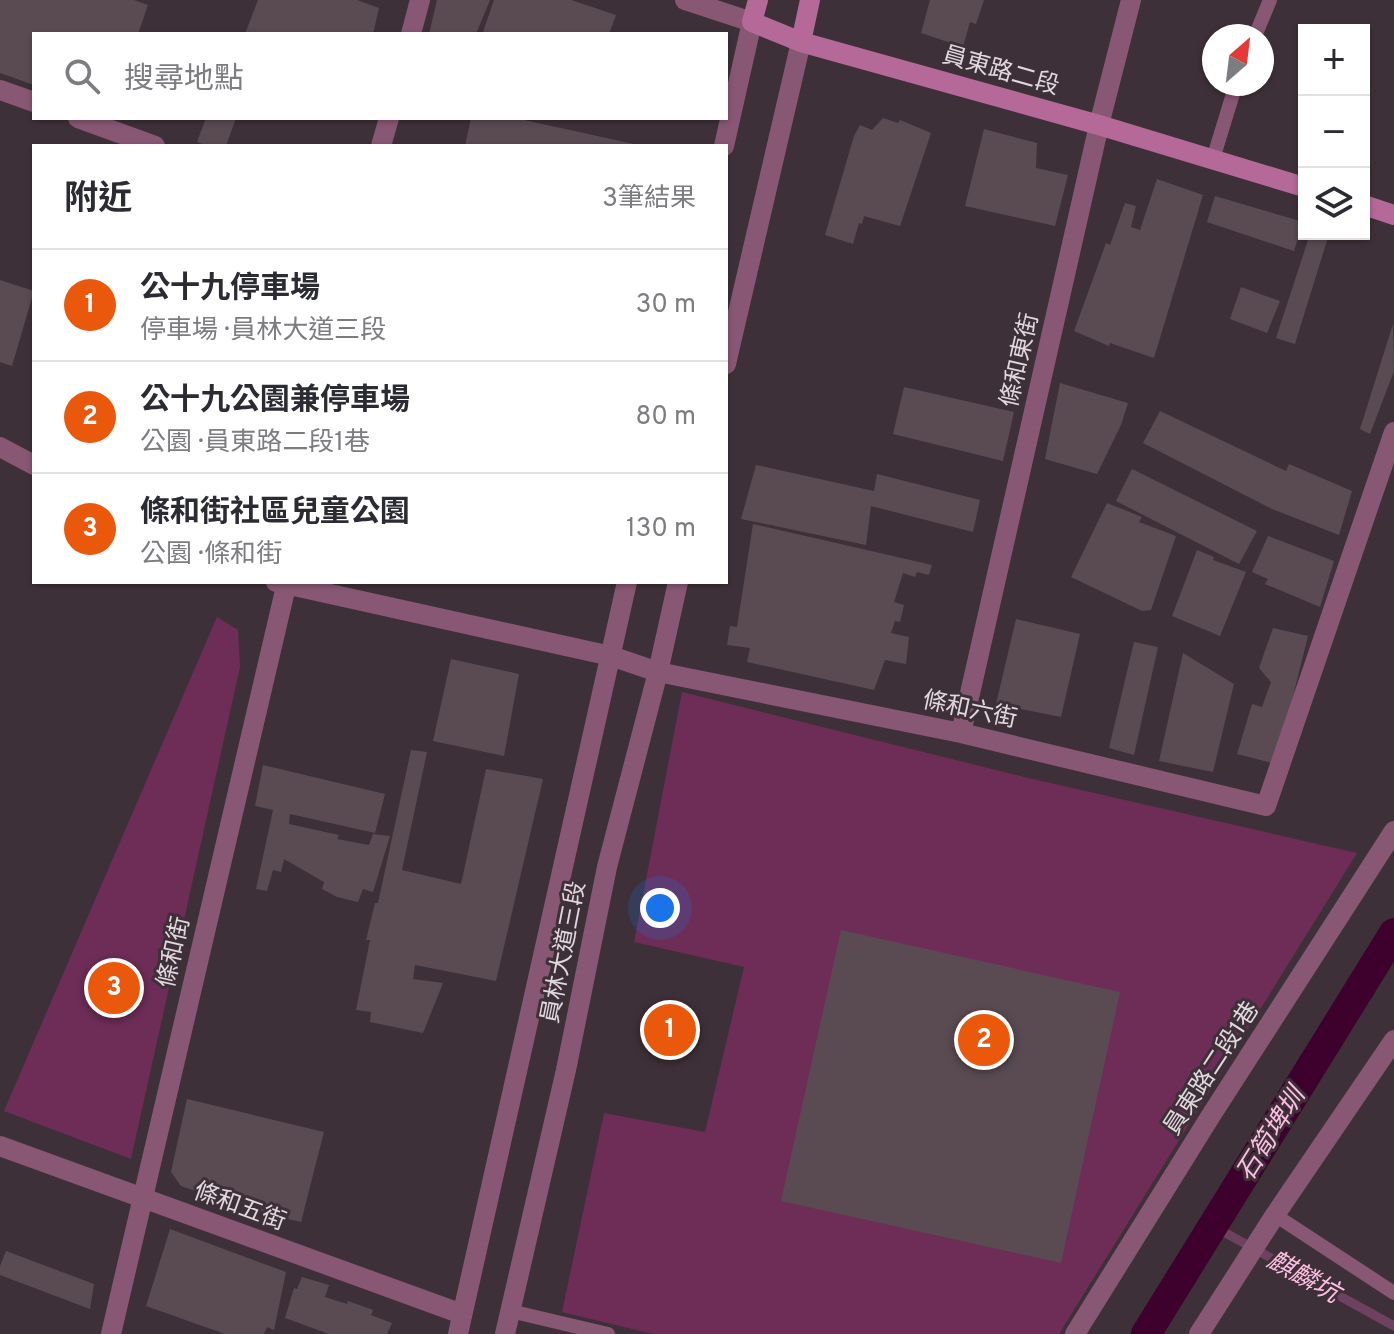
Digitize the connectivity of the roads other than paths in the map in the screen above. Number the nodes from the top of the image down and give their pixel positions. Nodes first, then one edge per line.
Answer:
1 (420, 0) edge
2 (685, 0) edge
3 (758, 0) edge
4 (810, 0) edge
5 (1131, 0) edge
6 (1270, 0) edge
7 (752, 22) junction
8 (1260, 24) edge
9 (412, 32) edge
10 (801, 42) junction
11 (0, 90) edge
12 (1232, 96) edge
13 (32, 101) edge
14 (84, 120) edge
15 (388, 120) edge
16 (1099, 125) junction
17 (150, 144) edge
18 (382, 144) edge
19 (724, 144) edge
20 (1213, 159) junction
21 (1298, 185) edge
22 (1370, 207) edge
23 (1394, 215) edge
24 (728, 355) edge
25 (1394, 432) edge
26 (0, 447) edge
27 (32, 464) edge
28 (283, 584) edge
29 (287, 584) edge
30 (627, 584) edge
31 (678, 584) edge
32 (611, 656) junction
33 (658, 672) junction
34 (961, 733) junction
35 (1394, 831) edge
36 (1394, 1040) edge
37 (0, 1146) edge
38 (141, 1198) junction
39 (1275, 1215) junction
40 (1394, 1293) edge
41 (510, 1311) junction
42 (460, 1324) edge
43 (111, 1334) edge
44 (505, 1334) edge
45 (608, 1334) edge
46 (1075, 1334) edge
47 (1199, 1334) edge

1 - 9 street
2 - 7 street, 員東路二段
3 - 7 main road
4 - 10 main road
5 - 16 street, 條和東街
6 - 8 lane
7 - 10 main road, 員東路二段
7 - 19 street
10 - 16 main road, 員東路二段
10 - 24 street
11 - 13 street
12 - 20 lane
14 - 17 street
15 - 18 street
16 - 20 main road, 員東路二段
16 - 34 street, 條和東街
20 - 21 main road, 員東路二段
22 - 23 main road
25 - 34 street, 條和六街
26 - 27 street
28 - 38 street, 條和街
29 - 32 street, 條和六街
30 - 32 street, 員林大道三段
31 - 33 street, 員林大道三段
32 - 33 street, 條和六街
32 - 42 street, 員林大道三段
33 - 34 street, 條和六街
33 - 41 street, 員林大道三段
35 - 46 street, 員東路二段1巷
36 - 39 street
37 - 38 street, 條和五街
38 - 42 street, 條和五街
38 - 43 street, 條和街
39 - 40 lane
39 - 47 street
41 - 44 street, 員林大道三段
41 - 45 lane

